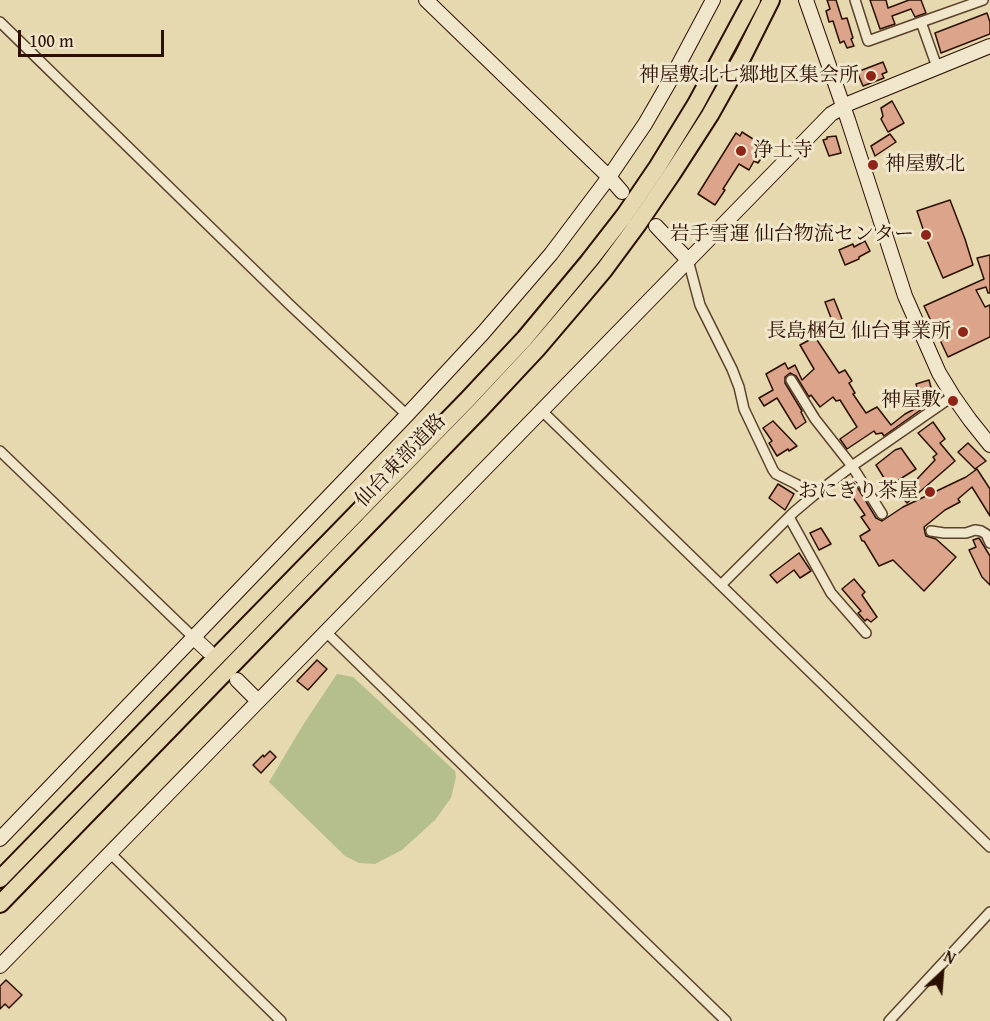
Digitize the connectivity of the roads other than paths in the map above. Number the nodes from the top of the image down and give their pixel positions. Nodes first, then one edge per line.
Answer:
1 (426, 0) edge
2 (713, 0) edge
3 (752, 0) edge
4 (771, 0) edge
5 (806, 0) edge
6 (855, 0) edge
7 (983, 0) edge
8 (0, 22) edge
9 (921, 22) junction
10 (990, 46) edge
11 (937, 67) junction
12 (843, 107) junction
13 (609, 177) junction
14 (622, 192) dead end
15 (656, 226) dead end
16 (688, 260) junction
17 (791, 381) dead end
18 (953, 396) junction
19 (541, 410) junction
20 (407, 415) junction
21 (990, 445) edge
22 (0, 451) edge
23 (852, 466) junction
24 (813, 496) junction
25 (882, 514) dead end
26 (789, 517) junction
27 (931, 531) dead end
28 (990, 543) edge
29 (721, 585) junction
30 (326, 632) junction
31 (866, 633) dead end
32 (194, 638) junction
33 (208, 651) dead end
34 (237, 680) dead end
35 (258, 701) junction
36 (0, 840) edge
37 (990, 847) edge
38 (110, 853) junction
39 (0, 879) edge
40 (0, 904) edge
41 (990, 912) edge
42 (0, 966) edge
43 (281, 1021) edge
44 (726, 1021) edge
45 (889, 1021) edge

1 - 13 street
2 - 13 street
3 - 39 highway, 仙台東部道路
4 - 40 highway, 仙台東部道路
5 - 12 street
6 - 9 street
7 - 9 street
8 - 20 street
9 - 11 street
10 - 11 street
11 - 12 street
12 - 16 street
12 - 18 street
13 - 14 street
13 - 20 street
15 - 16 street
16 - 19 street
16 - 24 street
17 - 23 street
18 - 21 street
18 - 23 street
19 - 29 street
19 - 30 street
20 - 32 street
22 - 32 street
23 - 24 street
23 - 25 street
24 - 26 street
26 - 29 street
26 - 31 street
27 - 28 street
29 - 37 street
30 - 35 street
30 - 44 street
32 - 33 street
32 - 36 street
34 - 35 street
35 - 38 street
38 - 42 street
38 - 43 street
41 - 45 street

